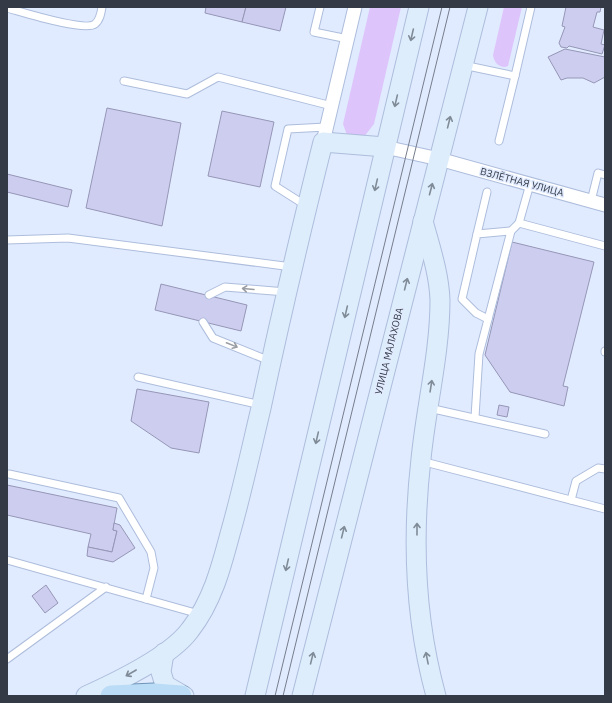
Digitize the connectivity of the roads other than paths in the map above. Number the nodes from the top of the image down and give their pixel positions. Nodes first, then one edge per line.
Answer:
1 (102, 7) edge
2 (320, 7) edge
3 (355, 7) edge
4 (419, 7) edge
5 (478, 7) edge
6 (531, 7) edge
7 (7, 8) edge
8 (348, 39) junction
9 (463, 65) junction
10 (515, 76) junction
11 (124, 81) dead end
12 (332, 106) junction
13 (325, 134) junction
14 (499, 141) dead end
15 (385, 147) junction
16 (439, 159) junction
17 (605, 175) edge
18 (530, 184) junction
19 (487, 192) dead end
20 (591, 201) junction
21 (605, 205) edge
22 (307, 206) junction
23 (423, 219) junction
24 (520, 223) junction
25 (511, 231) junction
26 (477, 234) junction
27 (7, 240) edge
28 (605, 246) edge
29 (292, 267) junction
30 (286, 292) junction
31 (209, 295) dead end
32 (488, 319) junction
33 (203, 322) dead end
34 (271, 362) junction
35 (138, 377) dead end
36 (261, 405) junction
37 (427, 408) junction
38 (475, 417) junction
39 (545, 434) dead end
40 (420, 461) junction
41 (605, 469) edge
42 (9, 474) dead end
43 (571, 500) junction
44 (605, 509) edge
45 (7, 560) edge
46 (106, 587) junction
47 (146, 599) junction
48 (201, 614) junction
49 (164, 653) junction
50 (7, 659) edge
51 (86, 696) edge
52 (111, 696) edge
53 (181, 696) edge
54 (184, 696) edge
55 (255, 696) edge
56 (302, 696) edge
57 (436, 696) edge

1 - 7 lane
2 - 8 lane
3 - 8 street
4 -> 15 main road
5 - 9 main road, УЛИЦА МАЛАХОВА
6 - 10 lane
8 - 12 street
9 - 10 lane
16 -> 9 main road, УЛИЦА МАЛАХОВА
10 - 14 lane
11 - 12 lane
12 - 13 street
13 - 15 main road
13 - 22 main road
13 - 22 lane
15 - 16 street, ВЗЛЁТНАЯ УЛИЦА
15 -> 55 main road
16 - 18 street, ВЗЛЁТНАЯ УЛИЦА
23 -> 16 main road, УЛИЦА МАЛАХОВА
17 - 20 lane
18 - 20 street, ВЗЛЁТНАЯ УЛИЦА
18 - 24 lane
19 - 26 lane
20 - 21 street, ВЗЛЁТНАЯ УЛИЦА
22 - 29 main road
37 -> 23 main road
56 -> 23 main road, УЛИЦА МАЛАХОВА
24 - 25 lane
24 - 28 lane
25 - 26 lane
25 - 32 lane
26 - 32 lane
27 - 29 lane
29 - 30 main road
30 -> 31 lane
30 - 34 main road
32 - 38 lane
33 -> 34 lane
34 - 36 main road
35 - 36 lane
36 - 48 main road
37 - 38 lane
37 - 40 main road
38 - 39 lane
40 - 43 lane
57 -> 40 main road
41 - 43 lane
42 - 47 lane
43 - 44 lane
45 - 46 lane
46 - 47 lane
46 - 50 lane
47 - 48 lane
48 - 49 main road
49 -> 51 main road
49 - 54 main road
52 - 53 main road

